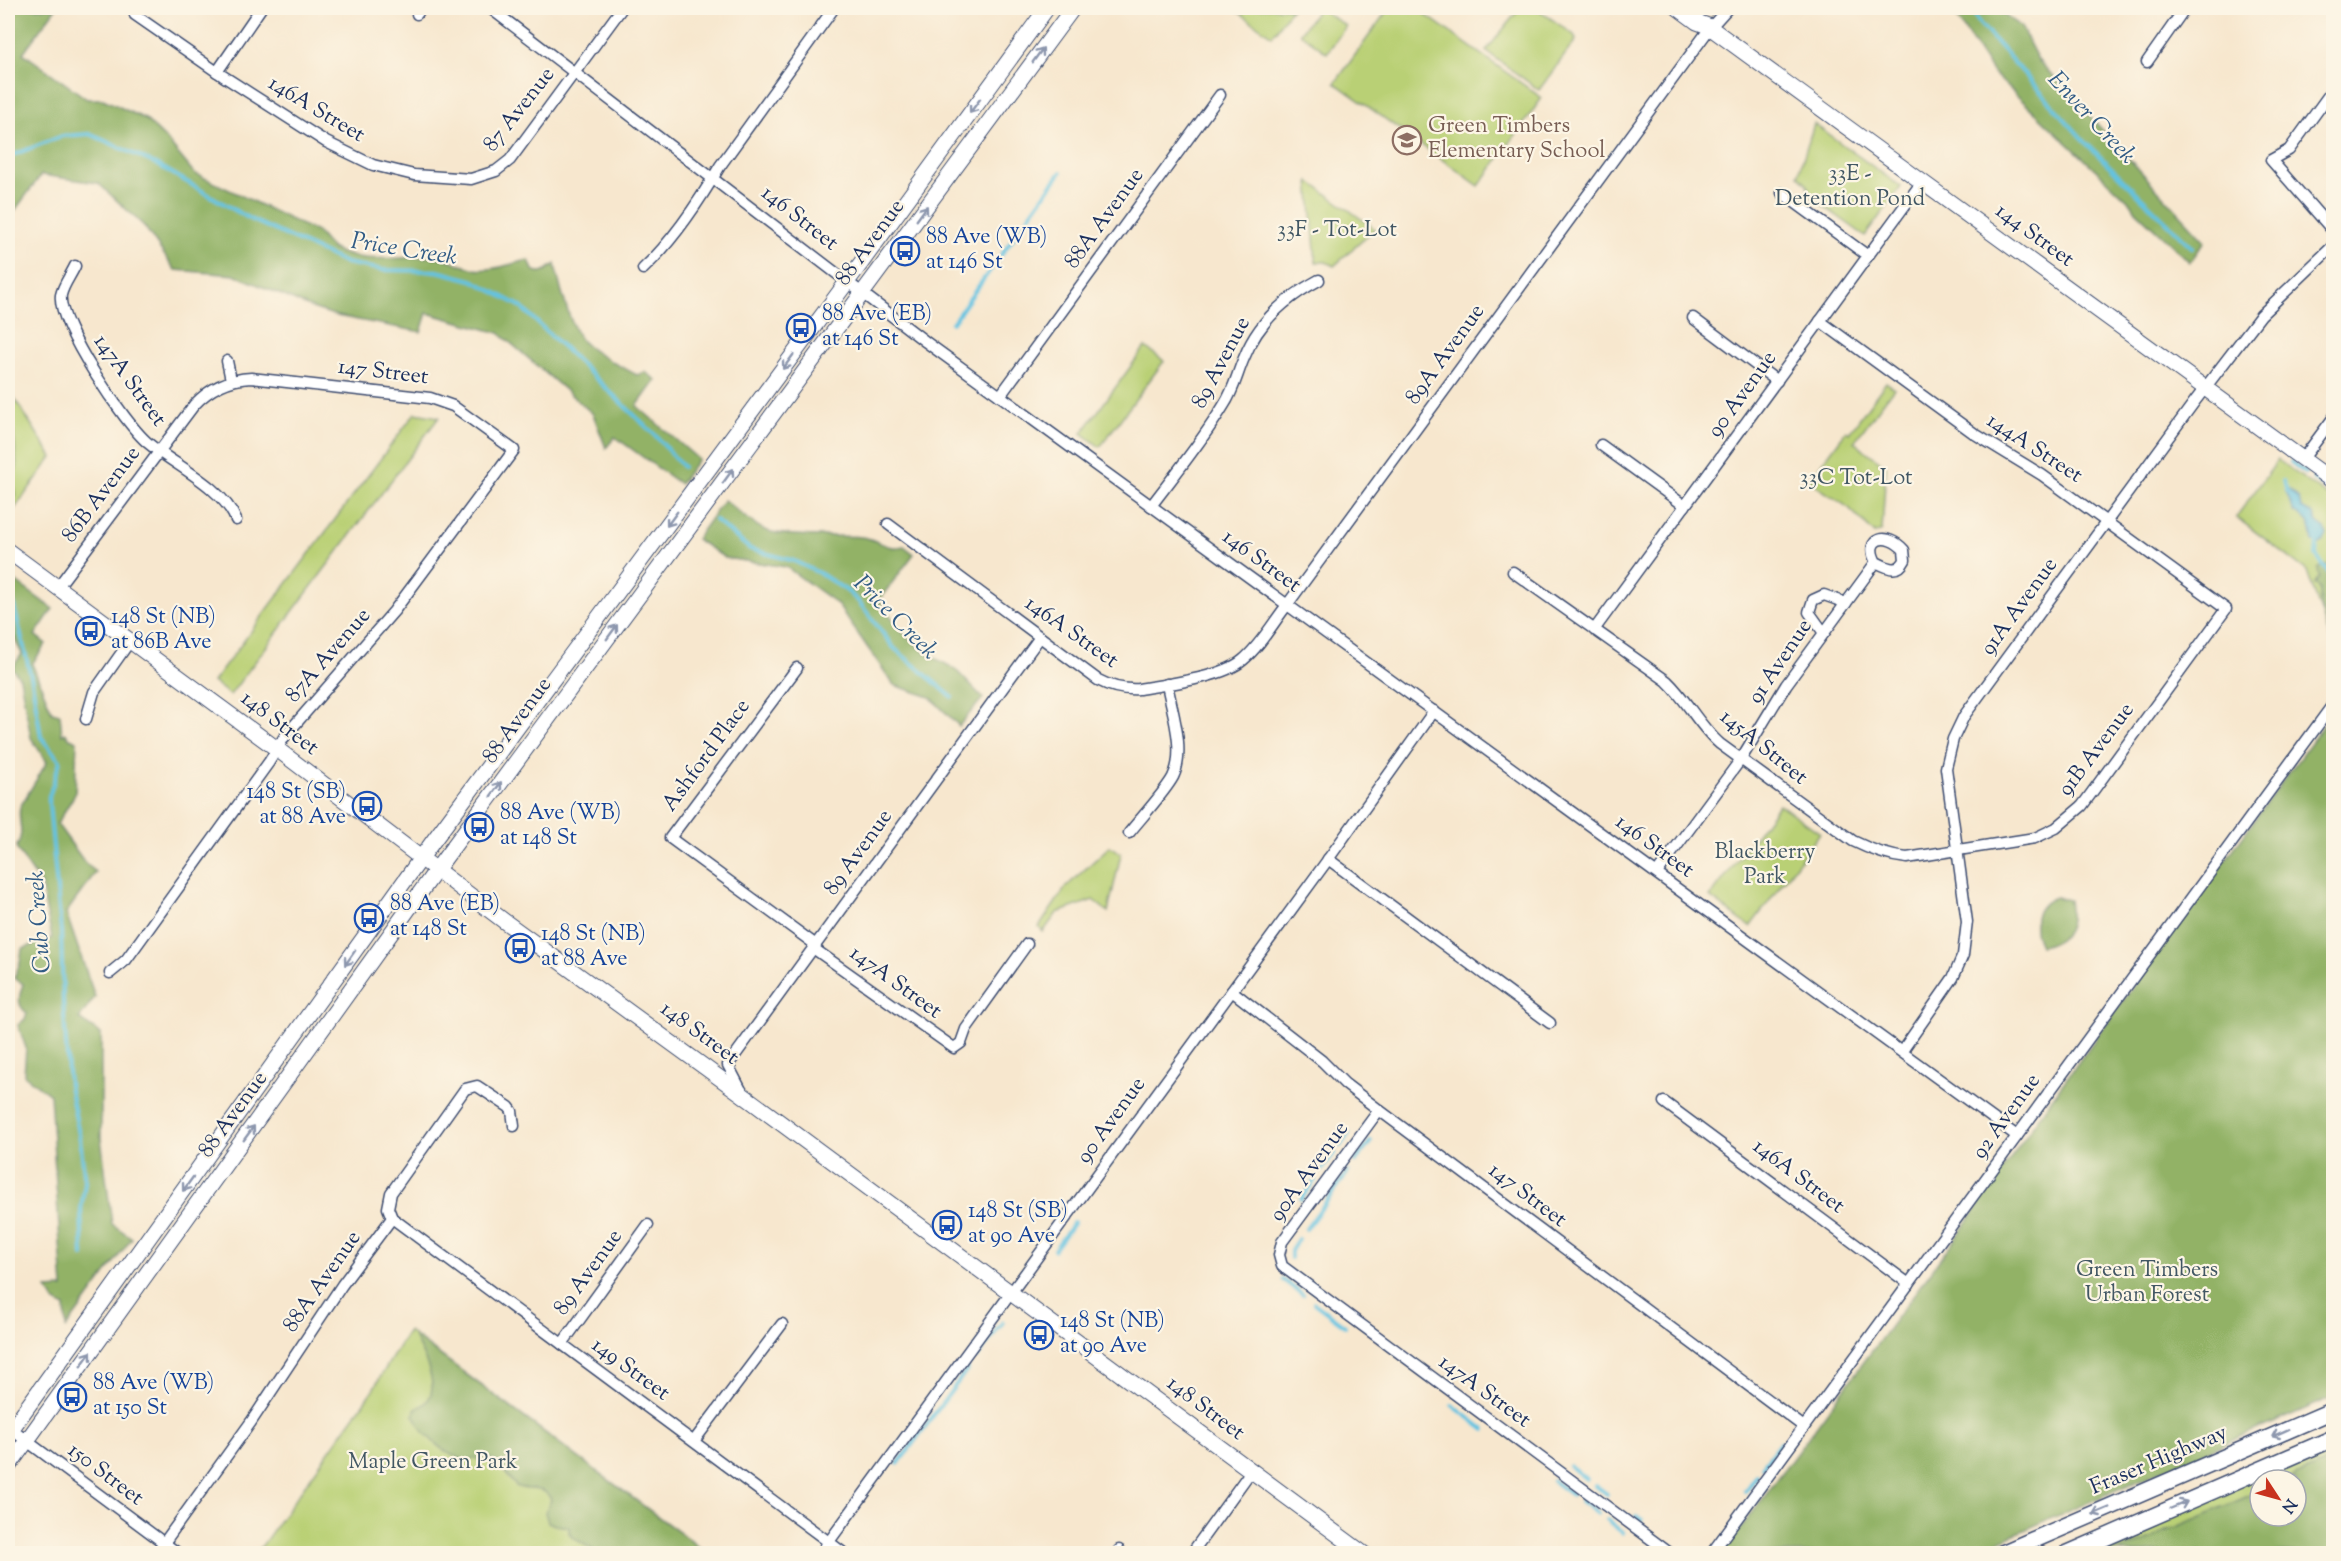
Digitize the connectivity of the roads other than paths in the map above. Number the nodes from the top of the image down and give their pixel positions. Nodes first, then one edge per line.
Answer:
1 (261, 8) edge
2 (490, 8) edge
3 (622, 8) edge
4 (834, 8) edge
5 (1047, 8) edge
6 (1073, 8) edge
7 (1678, 8) edge
8 (1691, 8) edge
9 (1728, 8) edge
10 (2186, 8) edge
11 (135, 15) dead end
12 (1709, 27) junction
13 (2146, 62) dead end
14 (217, 72) junction
15 (575, 72) junction
16 (2334, 88) edge
17 (1220, 94) dead end
18 (496, 171) joint
19 (713, 178) junction
20 (1922, 182) junction
21 (1782, 193) dead end
22 (2334, 232) edge
23 (2334, 245) edge
24 (1868, 256) junction
25 (75, 266) dead end
26 (643, 269) dead end
27 (1319, 280) dead end
28 (847, 281) junction
29 (862, 294) junction
30 (1693, 318) dead end
31 (1821, 321) junction
32 (227, 361) dead end
33 (231, 380) junction
34 (1777, 381) junction
35 (2204, 388) junction
36 (1000, 396) junction
37 (2334, 417) edge
38 (1601, 445) dead end
39 (514, 450) joint
40 (158, 451) junction
41 (2302, 460) junction
42 (2334, 483) edge
43 (1151, 506) junction
44 (1685, 506) junction
45 (236, 520) dead end
46 (2106, 523) junction
47 (888, 524) dead end
48 (8, 551) edge
49 (1876, 562) dead end
50 (1513, 572) dead end
51 (57, 588) junction
52 (1846, 603) junction
53 (1287, 605) junction
54 (2226, 609) joint
55 (1594, 630) junction
56 (1824, 633) junction
57 (1040, 637) junction
58 (130, 641) junction
59 (796, 668) dead end
60 (1167, 684) junction
61 (2334, 703) edge
62 (1434, 711) junction
63 (86, 719) dead end
64 (277, 749) junction
65 (1741, 759) junction
66 (1129, 833) dead end
67 (1956, 849) junction
68 (421, 859) junction
69 (1328, 859) junction
70 (436, 870) junction
71 (1658, 873) junction
72 (1027, 944) dead end
73 (814, 946) junction
74 (110, 973) dead end
75 (1232, 991) junction
76 (1550, 1023) dead end
77 (1902, 1051) junction
78 (743, 1095) junction
79 (1664, 1102) dead end
80 (1379, 1110) junction
81 (514, 1126) dead end
82 (2017, 1136) junction
83 (392, 1218) junction
84 (648, 1225) dead end
85 (1279, 1259) joint
86 (1909, 1284) junction
87 (1010, 1293) junction
88 (782, 1324) dead end
89 (562, 1344) junction
90 (2334, 1410) edge
91 (1804, 1427) junction
92 (9, 1430) edge
93 (2334, 1438) edge
94 (27, 1440) junction
95 (694, 1442) junction
96 (8, 1467) edge
97 (1251, 1471) junction
98 (829, 1542) junction
99 (164, 1543) junction
100 (156, 1554) edge
101 (179, 1554) edge
102 (820, 1554) edge
103 (845, 1554) edge
104 (1191, 1554) edge
105 (1364, 1554) edge
106 (1671, 1554) edge
107 (1711, 1554) edge
108 (2001, 1554) edge
109 (2067, 1554) edge

1 - 14 street
2 - 15 street, 146 Street
3 - 15 street, 87 Avenue
4 - 19 street
5 -> 28 main road, 88 Avenue
29 -> 6 main road, 88 Avenue
7 - 12 main road, 144 Street
8 - 12 main road, 144 Street
9 - 12 street, 89A Avenue
10 - 13 street
11 - 14 street, 146A Street
12 - 20 main road, 144 Street
12 - 53 street, 89A Avenue
14 - 18 street, 146A Street
15 - 18 street, 87 Avenue
15 - 19 street, 146 Street
16 - 22 street
17 - 36 street, 88A Avenue
19 - 26 street
19 - 28 street, 146 Street
20 - 24 street, 90 Avenue
20 - 35 main road, 144 Street
21 - 24 street
23 - 35 street, 91A Avenue
24 - 31 street, 90 Avenue
25 - 40 street, 147A Street
27 - 43 street, 89 Avenue
28 - 29 street, 146 Street
28 -> 68 main road, 88 Avenue
29 - 36 street, 146 Street
70 -> 29 main road, 88 Avenue
30 - 34 street
31 - 34 street, 90 Avenue
31 - 46 street, 144A Street
32 - 33 street
33 - 39 street, 147 Street
33 - 40 street, 86B Avenue
34 - 44 street, 90 Avenue
35 - 41 main road, 144 Street
35 - 46 street, 91A Avenue
36 - 43 street, 146 Street
37 - 41 street
38 - 44 street
39 - 64 street, 87A Avenue
40 - 45 street, 147A Street
40 - 51 street, 86B Avenue
41 - 42 main road, 144 Street
43 - 53 street, 146 Street
44 - 55 street, 90 Avenue
46 - 54 street, 144A Street
46 - 67 street, 91A Avenue
47 - 57 street, 146A Street
48 - 51 main road, 148 Street
49 - 52 street, 91 Avenue
50 - 55 street, 145A Street
51 - 58 main road, 148 Street
52 - 56 street, 91 Avenue
52 - 56 street
53 - 60 street, 89A Avenue
53 - 62 street, 146 Street
54 - 67 street, 91B Avenue
55 - 65 street, 145A Street
56 - 65 street, 91 Avenue
57 - 60 street, 146A Street
57 - 73 street, 89 Avenue
58 - 63 street
58 - 64 main road, 148 Street
59 - 73 street, Ashford Place
60 - 66 street
61 - 82 street, 92 Avenue
62 - 69 street, 90 Avenue
62 - 71 street, 146 Street
64 - 68 main road, 148 Street
64 - 74 street, 87A Avenue
65 - 67 street, 145A Street
65 - 71 street, 91 Avenue
67 - 77 street, 91A Avenue
68 - 70 main road, 148 Street
68 -> 92 main road, 88 Avenue
69 - 75 street, 90 Avenue
69 - 76 street
70 - 78 main road, 148 Street
94 -> 70 main road, 88 Avenue
71 - 77 street, 146 Street
72 - 73 street, 147A Street
73 - 78 street, 89 Avenue
75 - 80 street, 147 Street
75 - 87 street, 90 Avenue
77 - 82 street, 146 Street
78 - 87 main road, 148 Street
79 - 86 street, 146A Street
80 - 85 street, 90A Avenue
80 - 91 street, 147 Street
81 - 83 street
82 - 86 street, 92 Avenue
83 - 89 street, 149 Street
83 - 99 street, 88A Avenue
84 - 89 street, 89 Avenue
85 - 106 street, 147A Street
86 - 91 street, 92 Avenue
87 - 97 main road, 148 Street
87 - 98 street, 90 Avenue
88 - 95 street
89 - 95 street, 149 Street
90 -> 108 main road, Fraser Highway
91 - 107 street, 92 Avenue
92 - 94 street, 150 Street
109 -> 93 main road
94 - 96 main road, 88 Avenue
94 - 99 street, 150 Street
95 - 98 street, 149 Street
97 - 104 street
97 - 105 main road, 148 Street
98 - 102 street, 90 Avenue
98 - 103 street, 149 Street
99 - 100 street, 88A Avenue
99 - 101 street, 150 Street

